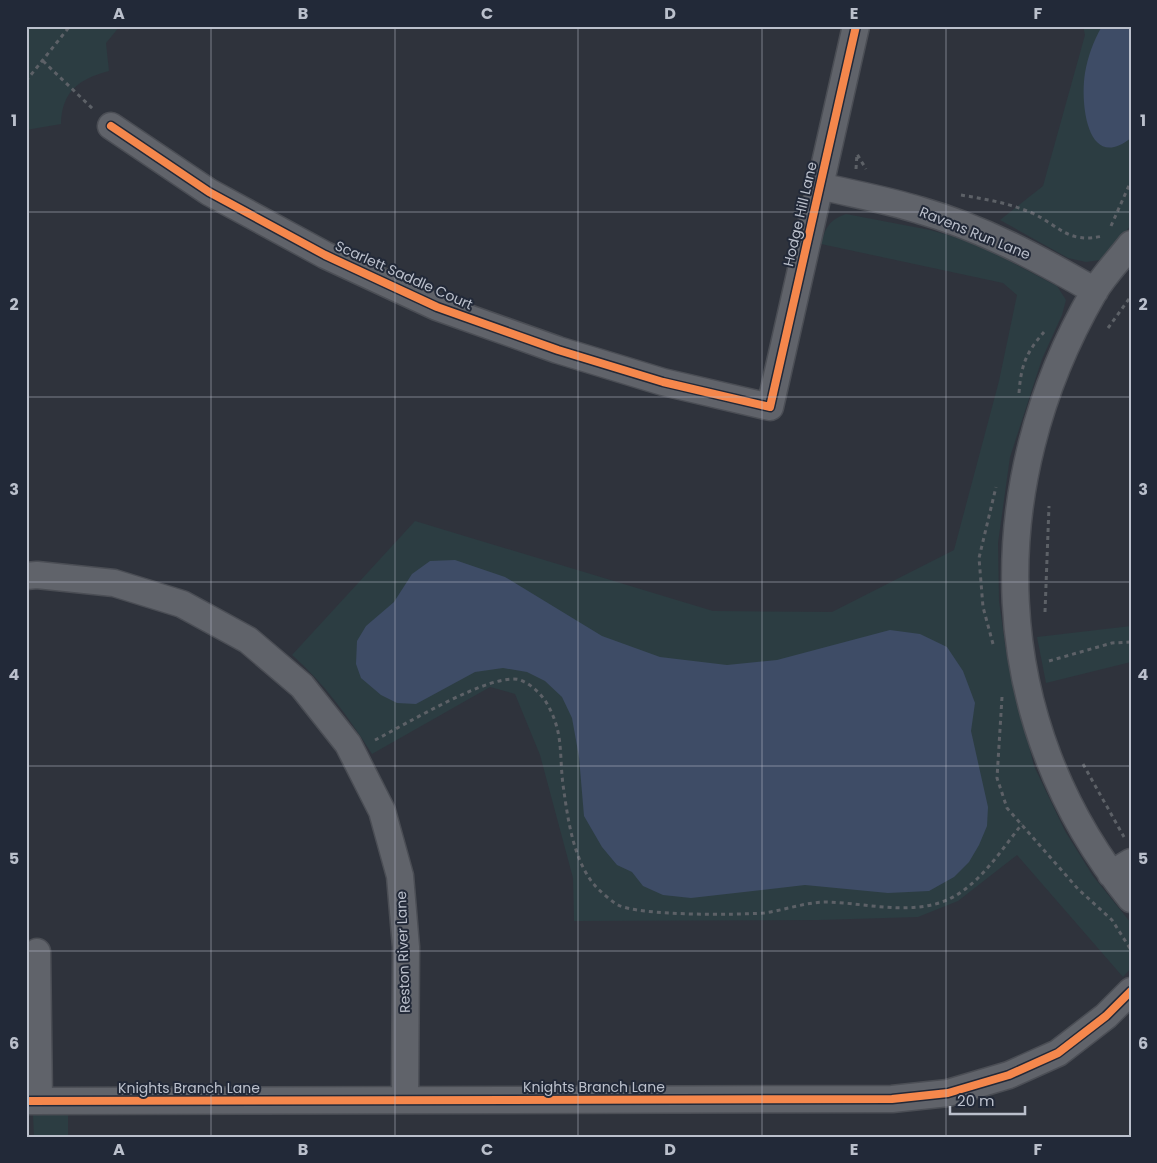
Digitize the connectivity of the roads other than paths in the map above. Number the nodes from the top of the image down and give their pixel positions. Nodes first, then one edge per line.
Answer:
1 (856, 26) edge
2 (111, 126) road end
3 (820, 186) junction
4 (1131, 244) edge
5 (1094, 291) junction
6 (770, 407) joint
7 (30, 570) edge
8 (1123, 859) edge
9 (1131, 899) edge
10 (37, 952) dead end
11 (1131, 992) edge
12 (405, 1100) junction
13 (32, 1101) edge

1 - 3 street, Hodge Hill Lane
2 - 6 street, Scarlett Saddle Court
3 - 5 street, Ravens Run Lane
3 - 6 street, Hodge Hill Lane
4 - 5 street
5 - 8 street
7 - 12 street, Reston River Lane
8 - 9 street
10 - 13 street
11 - 12 street, Knights Branch Lane
12 - 13 street, Knights Branch Lane

